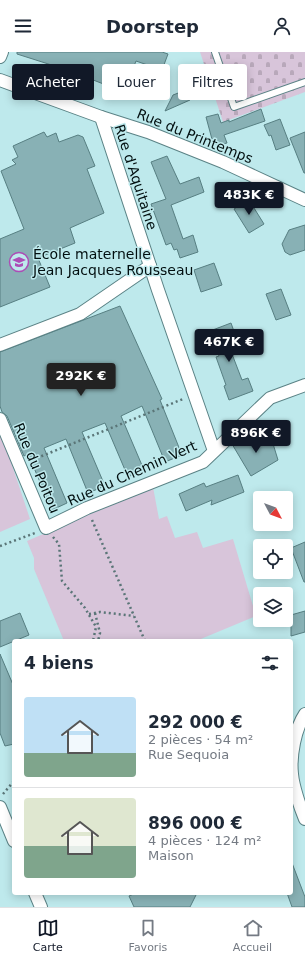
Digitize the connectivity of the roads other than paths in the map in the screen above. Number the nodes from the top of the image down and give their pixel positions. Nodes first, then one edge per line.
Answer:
1 (2, 52) edge
2 (215, 52) edge
3 (0, 57) edge
4 (0, 80) edge
5 (305, 82) edge
6 (101, 117) junction
7 (305, 200) edge
8 (150, 266) junction
9 (0, 345) edge
10 (305, 385) edge
11 (0, 419) edge
12 (214, 451) junction
13 (46, 528) joint
14 (305, 714) edge
15 (293, 746) edge
16 (293, 776) edge
17 (302, 798) edge
18 (0, 807) edge
19 (305, 818) edge
20 (12, 836) edge
21 (37, 895) edge
22 (41, 906) edge

1 - 3 street
2 - 5 lane
4 - 6 street, Rue du Printemps
6 - 7 street, Rue du Printemps
6 - 8 street, Rue d'Aquitaine
8 - 9 street
8 - 12 street, Rue d'Aquitaine
10 - 12 street, Rue du Chemin Vert
11 - 13 street, Rue du Poitou
12 - 13 street, Rue du Chemin Vert
14 - 15 street
16 - 17 street
17 - 19 street
18 - 20 street
21 - 22 street

